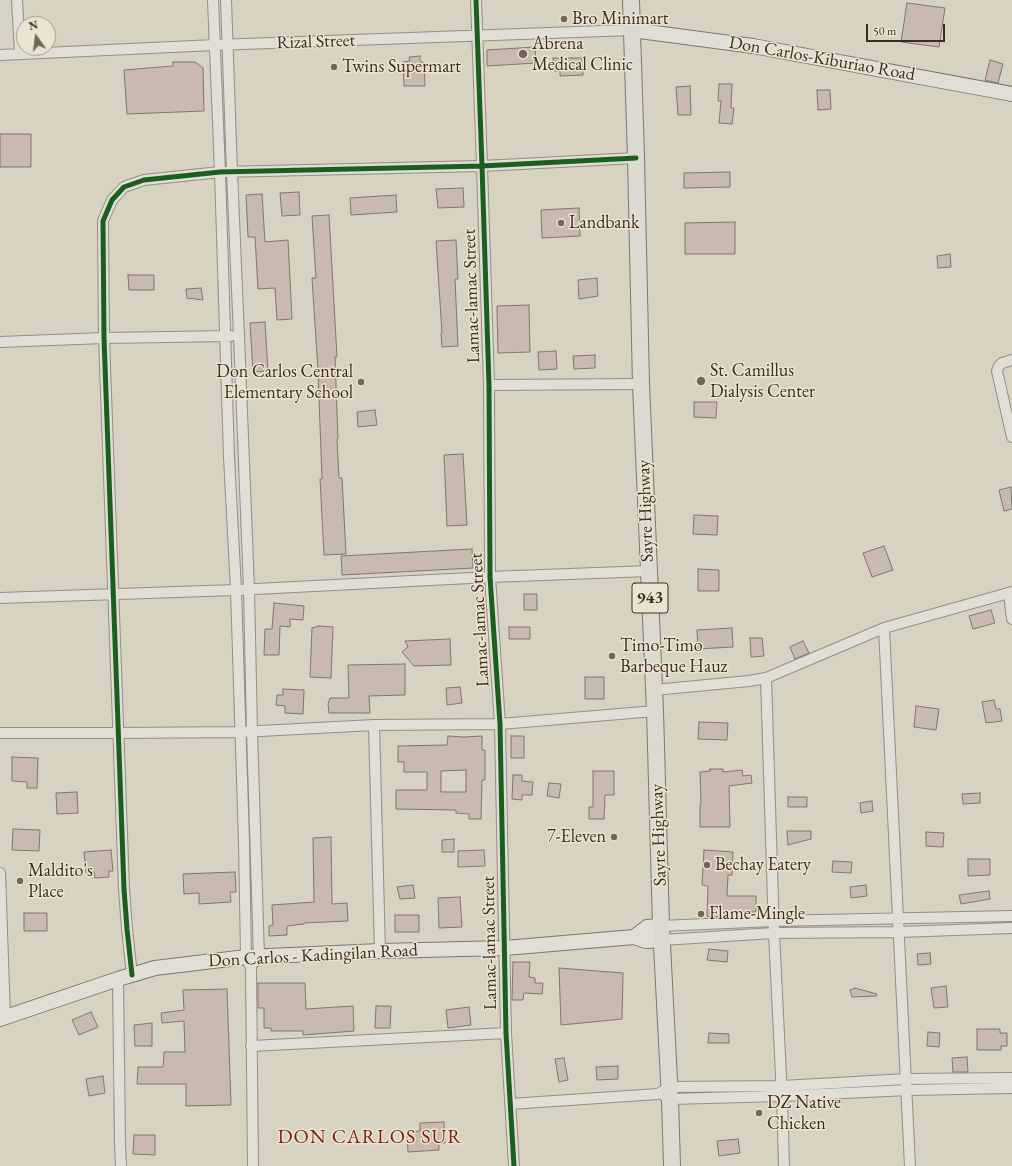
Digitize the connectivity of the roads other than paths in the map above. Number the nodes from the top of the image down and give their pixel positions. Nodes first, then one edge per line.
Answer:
1 (17, 0) edge
2 (213, 0) edge
3 (226, 0) edge
4 (476, 0) edge
5 (631, 0) edge
6 (18, 16) edge
7 (632, 30) junction
8 (477, 36) junction
9 (228, 45) junction
10 (215, 46) junction
11 (56, 53) edge
12 (16, 54) edge
13 (0, 55) edge
14 (1012, 94) edge
15 (636, 158) junction
16 (482, 166) junction
17 (220, 172) junction
18 (232, 172) junction
19 (225, 336) junction
20 (239, 336) junction
21 (104, 338) junction
22 (0, 342) edge
23 (1012, 360) edge
24 (641, 384) junction
25 (489, 385) junction
26 (1012, 437) edge
27 (648, 571) junction
28 (490, 576) junction
29 (236, 590) junction
30 (249, 590) junction
31 (114, 593) junction
32 (1010, 593) edge
33 (0, 598) edge
34 (1012, 619) edge
35 (884, 628) junction
36 (766, 678) junction
37 (654, 690) junction
38 (655, 711) junction
39 (500, 724) junction
40 (374, 725) junction
41 (252, 731) junction
42 (240, 732) junction
43 (0, 733) edge
44 (119, 733) junction
45 (0, 873) edge
46 (1012, 916) edge
47 (899, 919) junction
48 (773, 921) junction
49 (1012, 928) edge
50 (899, 932) junction
51 (662, 933) junction
52 (774, 933) junction
53 (505, 948) junction
54 (2, 951) edge
55 (380, 951) junction
56 (252, 961) junction
57 (125, 977) junction
58 (2, 1018) edge
59 (506, 1033) junction
60 (251, 1046) junction
61 (1012, 1078) edge
62 (907, 1079) junction
63 (1012, 1088) edge
64 (908, 1090) junction
65 (782, 1091) junction
66 (666, 1093) junction
67 (510, 1104) junction
68 (121, 1166) edge
69 (253, 1166) edge
70 (514, 1166) edge
71 (672, 1166) edge
72 (784, 1166) edge
73 (910, 1166) edge

1 - 6 street
2 - 10 street
3 - 9 street
4 - 8 street, Lamac-lamac Street
5 - 7 highway, Sayre Highway / 943
7 - 8 street, Rizal Street
7 - 14 main road, Don Carlos-Kiburiao Road
7 - 15 highway, Sayre Highway / 943
8 - 9 street, Rizal Street
8 - 16 street, Lamac-lamac Street
9 - 10 street, Rizal Street
9 - 18 street
10 - 11 street, Rizal Street
10 - 17 street
12 - 13 street, Rizal Street
15 - 16 street
15 - 24 highway, Sayre Highway / 943
16 - 18 street
16 - 25 street, Lamac-lamac Street
17 - 18 street
17 - 19 street
17 - 21 street
18 - 20 street
19 - 20 street
19 - 21 street
19 - 29 street
20 - 30 street
21 - 22 street
21 - 31 street
23 - 26 street
24 - 25 street
24 - 27 highway, Sayre Highway / 943
25 - 28 street, Lamac-lamac Street
27 - 28 street
27 - 37 highway, Sayre Highway / 943
28 - 30 street
28 - 39 street, Lamac-lamac Street
29 - 30 street
29 - 31 street
29 - 42 street
30 - 41 street
31 - 33 street
31 - 44 street
32 - 34 street
32 - 35 street
35 - 36 street
35 - 47 street
36 - 37 street
36 - 48 street
37 - 38 highway, Sayre Highway / 943
38 - 39 street
38 - 51 highway, Sayre Highway / 943
39 - 40 street
39 - 53 street, Lamac-lamac Street
40 - 41 street
40 - 55 street
41 - 42 street
41 - 56 street
42 - 44 street
42 - 56 street
43 - 44 street
44 - 57 street
45 - 54 street
46 - 47 street
47 - 48 street
47 - 50 street
48 - 51 street
48 - 52 street
49 - 50 street
50 - 52 street
50 - 62 street
51 - 52 street
51 - 53 main road, Don Carlos - Kadingilan Road
51 - 66 highway, Sayre Highway / 943
52 - 65 street
53 - 55 main road, Don Carlos - Kadingilan Road
53 - 59 street, Lamac-lamac Street
54 - 58 street
55 - 56 main road, Don Carlos - Kadingilan Road
56 - 57 main road, Don Carlos - Kadingilan Road
56 - 60 street
57 - 58 main road, Don Carlos - Kadingilan Road
57 - 68 street
59 - 60 street
59 - 67 street, Lamac-lamac Street
60 - 69 street
61 - 62 street
62 - 64 street
62 - 65 street
63 - 64 street
64 - 65 street
64 - 73 street
65 - 66 street
65 - 72 street
66 - 67 street
66 - 71 highway, Sayre Highway / 943
67 - 70 street, Lamac-lamac Street

